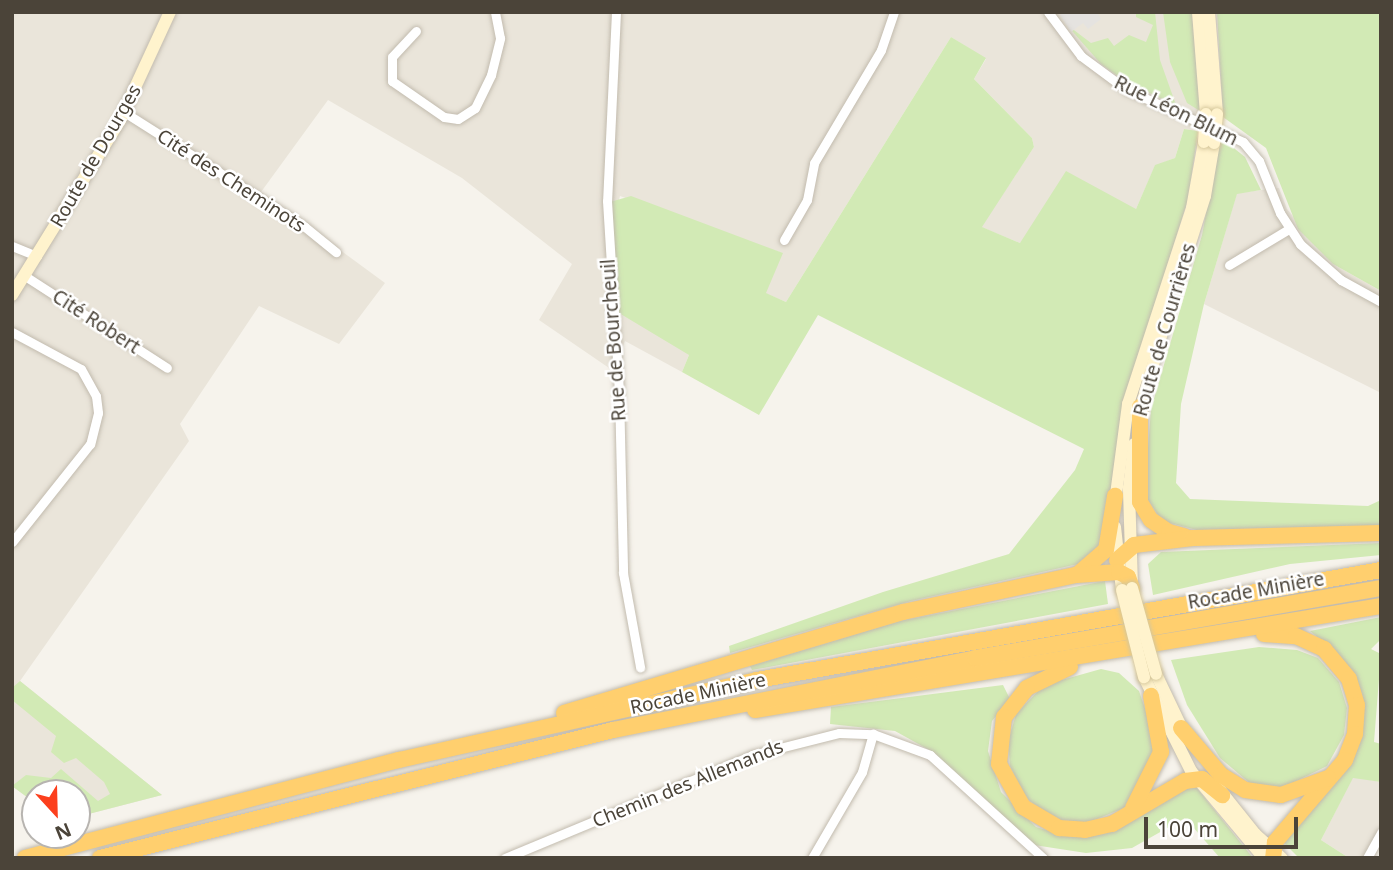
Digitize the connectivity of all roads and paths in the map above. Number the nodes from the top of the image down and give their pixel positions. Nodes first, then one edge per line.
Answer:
1 (170, 12) edge
2 (495, 12) edge
3 (616, 12) edge
4 (894, 12) edge
5 (1048, 12) edge
6 (1198, 12) edge
7 (1209, 12) edge
8 (416, 31) dead end
9 (124, 112) junction
10 (1211, 114) junction
11 (1209, 142) junction
12 (1289, 229) junction
13 (784, 240) dead end
14 (12, 246) edge
15 (336, 253) dead end
16 (37, 256) junction
17 (1229, 265) dead end
18 (25, 276) junction
19 (12, 295) edge
20 (1381, 302) edge
21 (12, 332) edge
22 (167, 368) dead end
23 (1140, 407) junction
24 (1115, 496) junction
25 (1381, 533) edge
26 (1193, 538) junction
27 (12, 542) edge
28 (1131, 547) junction
29 (1118, 566) junction
30 (1381, 570) edge
31 (1076, 575) junction
32 (1381, 588) edge
33 (1127, 589) junction
34 (1381, 606) edge
35 (1230, 633) junction
36 (1108, 653) junction
37 (640, 667) dead end
38 (1150, 675) junction
39 (1152, 696) junction
40 (1181, 728) junction
41 (612, 730) junction
42 (873, 734) junction
43 (399, 760) junction
44 (1333, 775) junction
45 (1197, 778) junction
46 (1222, 795) junction
47 (1126, 817) junction
48 (1381, 833) edge
49 (1273, 856) edge
50 (25, 858) edge
51 (100, 858) edge
52 (505, 858) edge
53 (812, 858) edge
54 (1043, 858) edge
55 (1367, 858) edge

1 - 9 main road, Route de Dourges
2 - 8 street
3 - 37 street, Rue de Bourcheuil
4 - 13 street
5 - 12 street, Rue Léon Blum
6 - 10 main road, Route de Courrières
7 - 10 main road, Route de Courrières
9 - 15 street, Cité des Cheminots
9 - 16 main road, Route de Dourges
10 - 11 main road, Route de Courrières, bridge
11 - 23 main road, Route de Courrières
11 - 24 main road, Route de Courrières
12 - 17 street
12 - 20 street, Rue Léon Blum
14 - 16 street
16 - 18 main road, Route de Dourges
18 - 19 main road, Route de Dourges
18 - 22 street, Cité Robert
21 - 27 street
23 - 26 highway
23 - 28 main road, Route de Courrières
24 - 29 main road, Route de Courrières
24 - 31 highway
25 - 26 highway
26 - 28 highway
28 - 29 highway
28 - 33 main road, Route de Courrières
29 - 31 highway
29 - 33 highway
30 - 43 highway, Rocade Minière
31 - 43 highway
32 - 41 highway, Rocade Minière
33 - 38 main road, Route de Courrières, bridge
34 - 35 highway
35 - 36 highway
35 - 44 highway
36 - 41 highway
36 - 47 highway
38 - 39 main road, Route de Courrières
38 - 40 main road, Route de Courrières
39 - 45 main road, Route de Courrières
39 - 47 highway
40 - 44 highway
40 - 46 main road, Route de Courrières
41 - 51 highway, Rocade Minière
42 - 52 street, Chemin des Allemands
42 - 53 street
42 - 54 street, Chemin des Allemands
43 - 50 highway, Rocade Minière
44 - 49 highway
45 - 46 highway
45 - 47 highway
45 - 49 main road, Route de Courrières
46 - 49 main road, Route de Courrières
48 - 55 street

